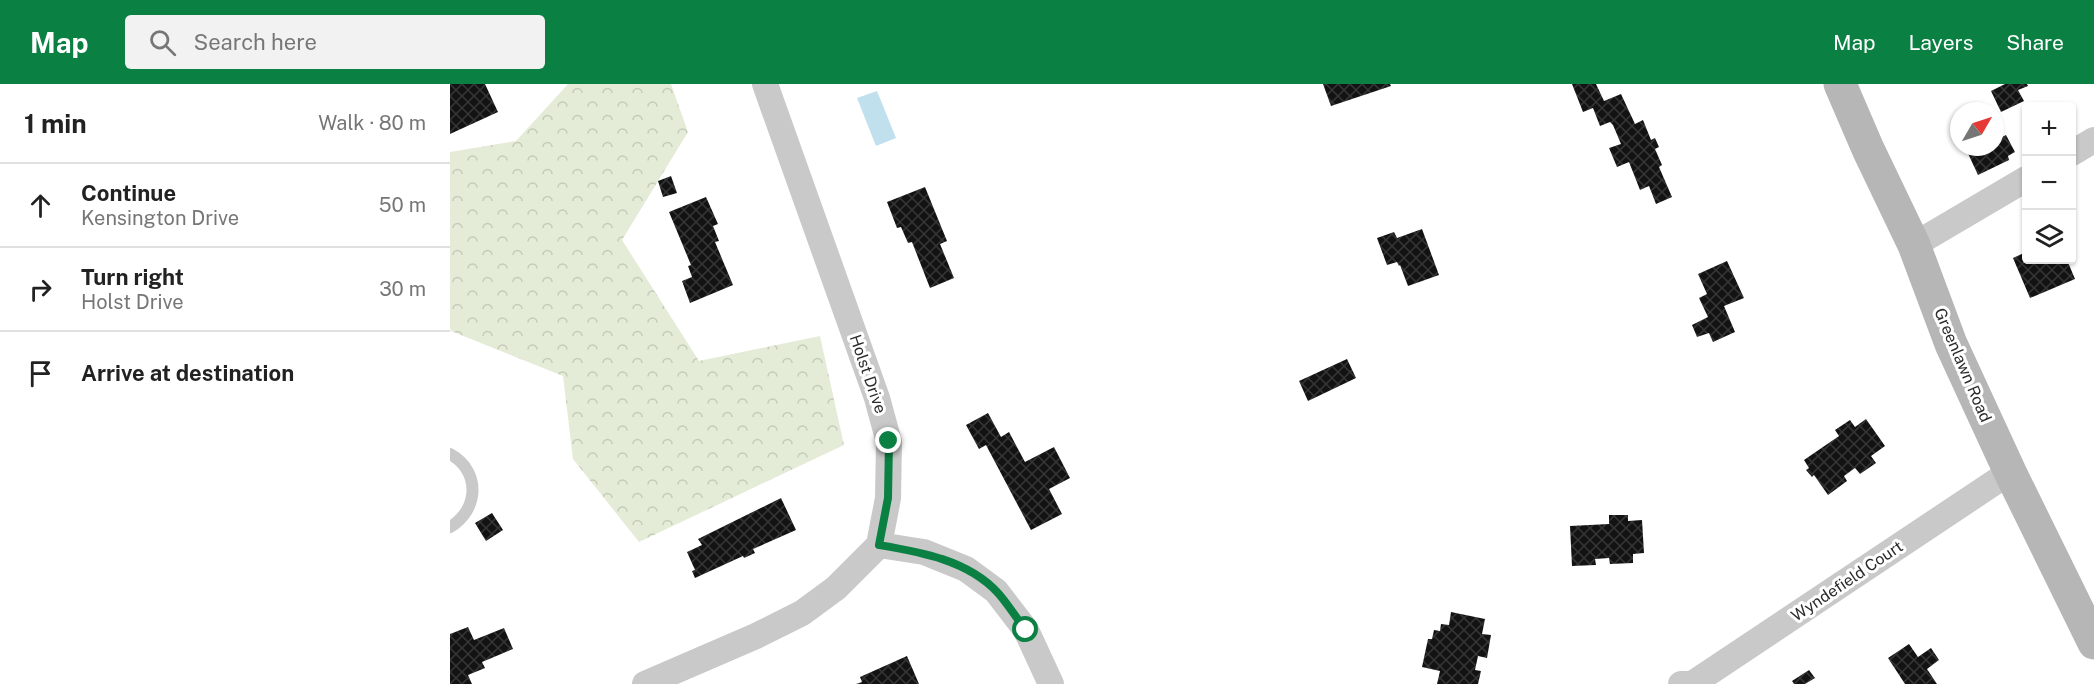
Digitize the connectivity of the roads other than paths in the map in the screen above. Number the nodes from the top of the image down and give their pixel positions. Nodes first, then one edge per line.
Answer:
1 (765, 84) edge
2 (1840, 84) edge
3 (2094, 140) edge
4 (2076, 151) edge
5 (2022, 181) edge
6 (1914, 244) junction
7 (450, 454) edge
8 (2010, 472) junction
9 (450, 527) edge
10 (879, 545) junction
11 (2094, 643) edge
12 (645, 684) edge
13 (1051, 684) edge
14 (1681, 684) edge

1 - 10 street, Holst Drive
2 - 6 main road, Greenlawn Road
3 - 4 street
5 - 6 street
6 - 8 main road, Greenlawn Road
7 - 9 lane
8 - 11 main road, Greenlawn Road
8 - 14 street, Wyndefield Court
10 - 12 street
10 - 13 street

